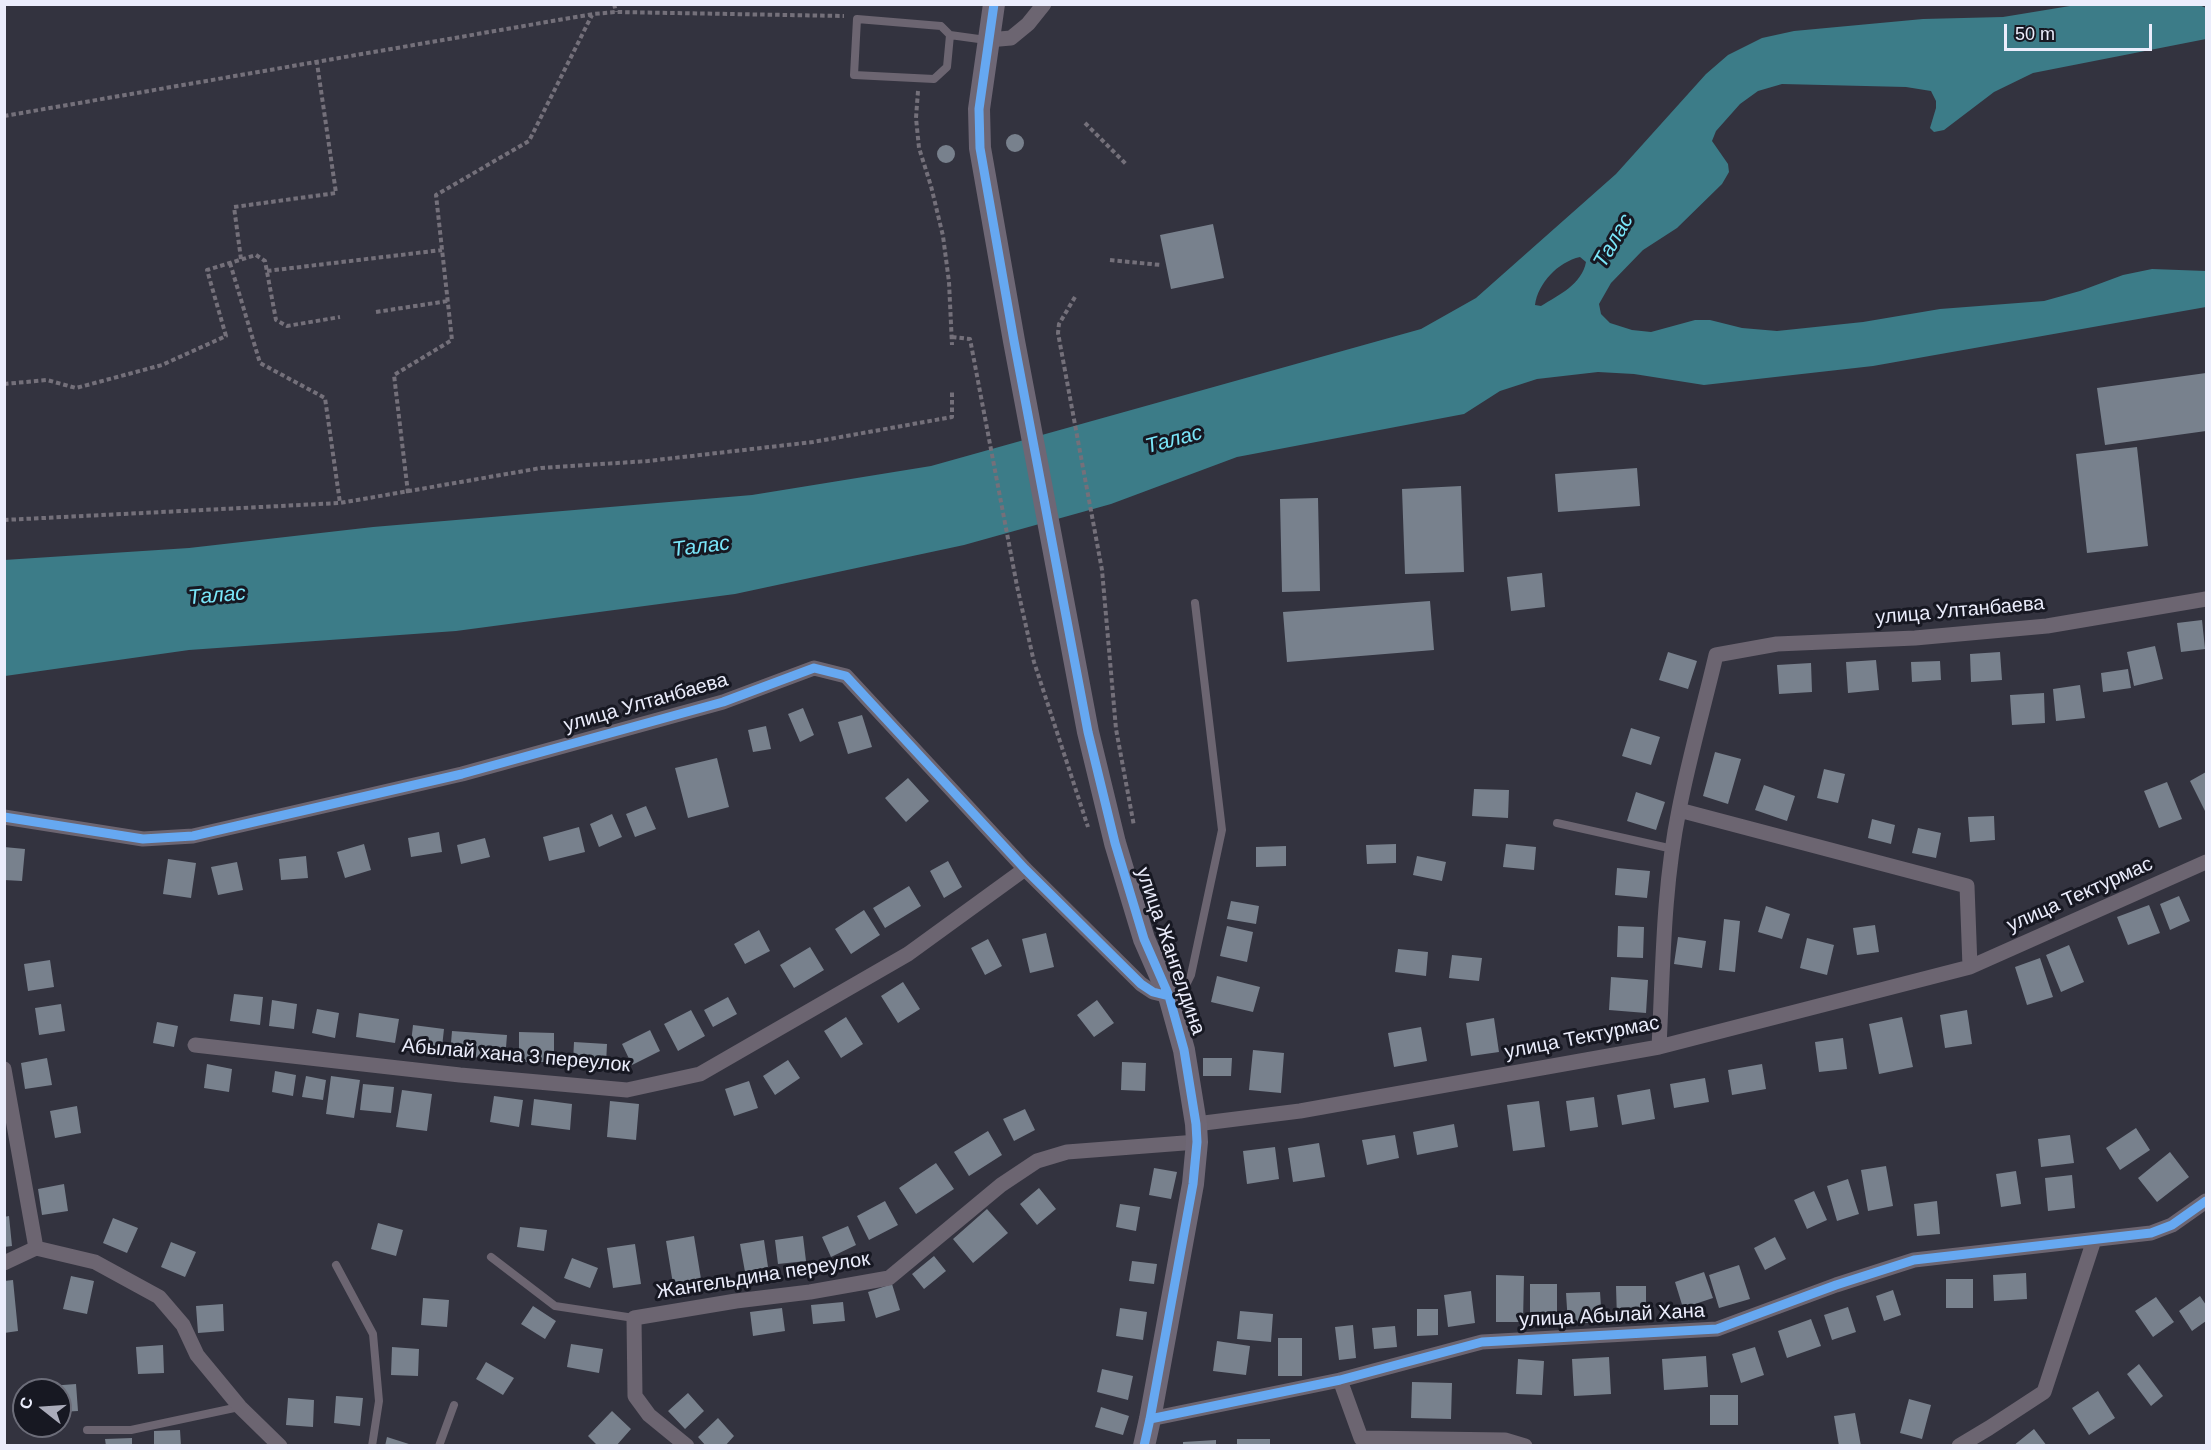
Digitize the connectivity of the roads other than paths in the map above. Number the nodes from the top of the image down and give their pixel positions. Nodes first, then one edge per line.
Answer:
1 (994, 4) edge
2 (1044, 4) edge
3 (950, 35) junction
4 (988, 40) junction
5 (2206, 599) edge
6 (1195, 603) dead end
7 (1679, 810) junction
8 (4, 817) edge
9 (1557, 823) dead end
10 (1673, 849) junction
11 (1025, 868) junction
12 (2205, 868) edge
13 (1970, 967) junction
14 (1169, 996) junction
15 (195, 1045) dead end
16 (1659, 1047) junction
17 (4, 1069) edge
18 (1196, 1133) junction
19 (2206, 1202) edge
20 (2094, 1240) junction
21 (36, 1248) junction
22 (491, 1257) dead end
23 (4, 1263) edge
24 (336, 1265) dead end
25 (634, 1318) junction
26 (1340, 1380) junction
27 (454, 1405) dead end
28 (240, 1407) junction
29 (1150, 1419) junction
30 (87, 1430) dead end
31 (1362, 1442) edge
32 (280, 1446) edge
33 (372, 1446) edge
34 (439, 1446) edge
35 (687, 1446) edge
36 (1144, 1446) edge
37 (1525, 1446) edge
38 (1959, 1446) edge

1 - 4 street, улица Жангелдина
2 - 4 street
3 - 3 lane
3 - 4 lane
4 - 14 street, улица Жангелдина
5 - 7 street, улица Ултанбаева
6 - 14 lane
7 - 10 street
7 - 13 street
8 - 11 street, улица Ултанбаева
9 - 10 lane
10 - 16 street
11 - 14 street, улица Ултанбаева
11 - 15 street, Абылай хана 3 переулок
12 - 13 street, улица Тектурмас
13 - 16 street, улица Тектурмас
14 - 18 street, улица Жангелдина
16 - 18 street, улица Тектурмас
17 - 21 street
18 - 25 street, Жангельдина переулок
18 - 29 street, улица Жангелдина
19 - 20 street, улица Абылай Хана
20 - 26 street, улица Абылай Хана
20 - 38 street
21 - 23 street
21 - 28 street
22 - 25 lane, Жангельдина переулок
24 - 33 lane
25 - 35 street
26 - 29 street, улица Абылай Хана
26 - 31 street
27 - 34 lane
28 - 30 lane
28 - 32 street
29 - 36 street, улица Жангелдина
31 - 37 street

